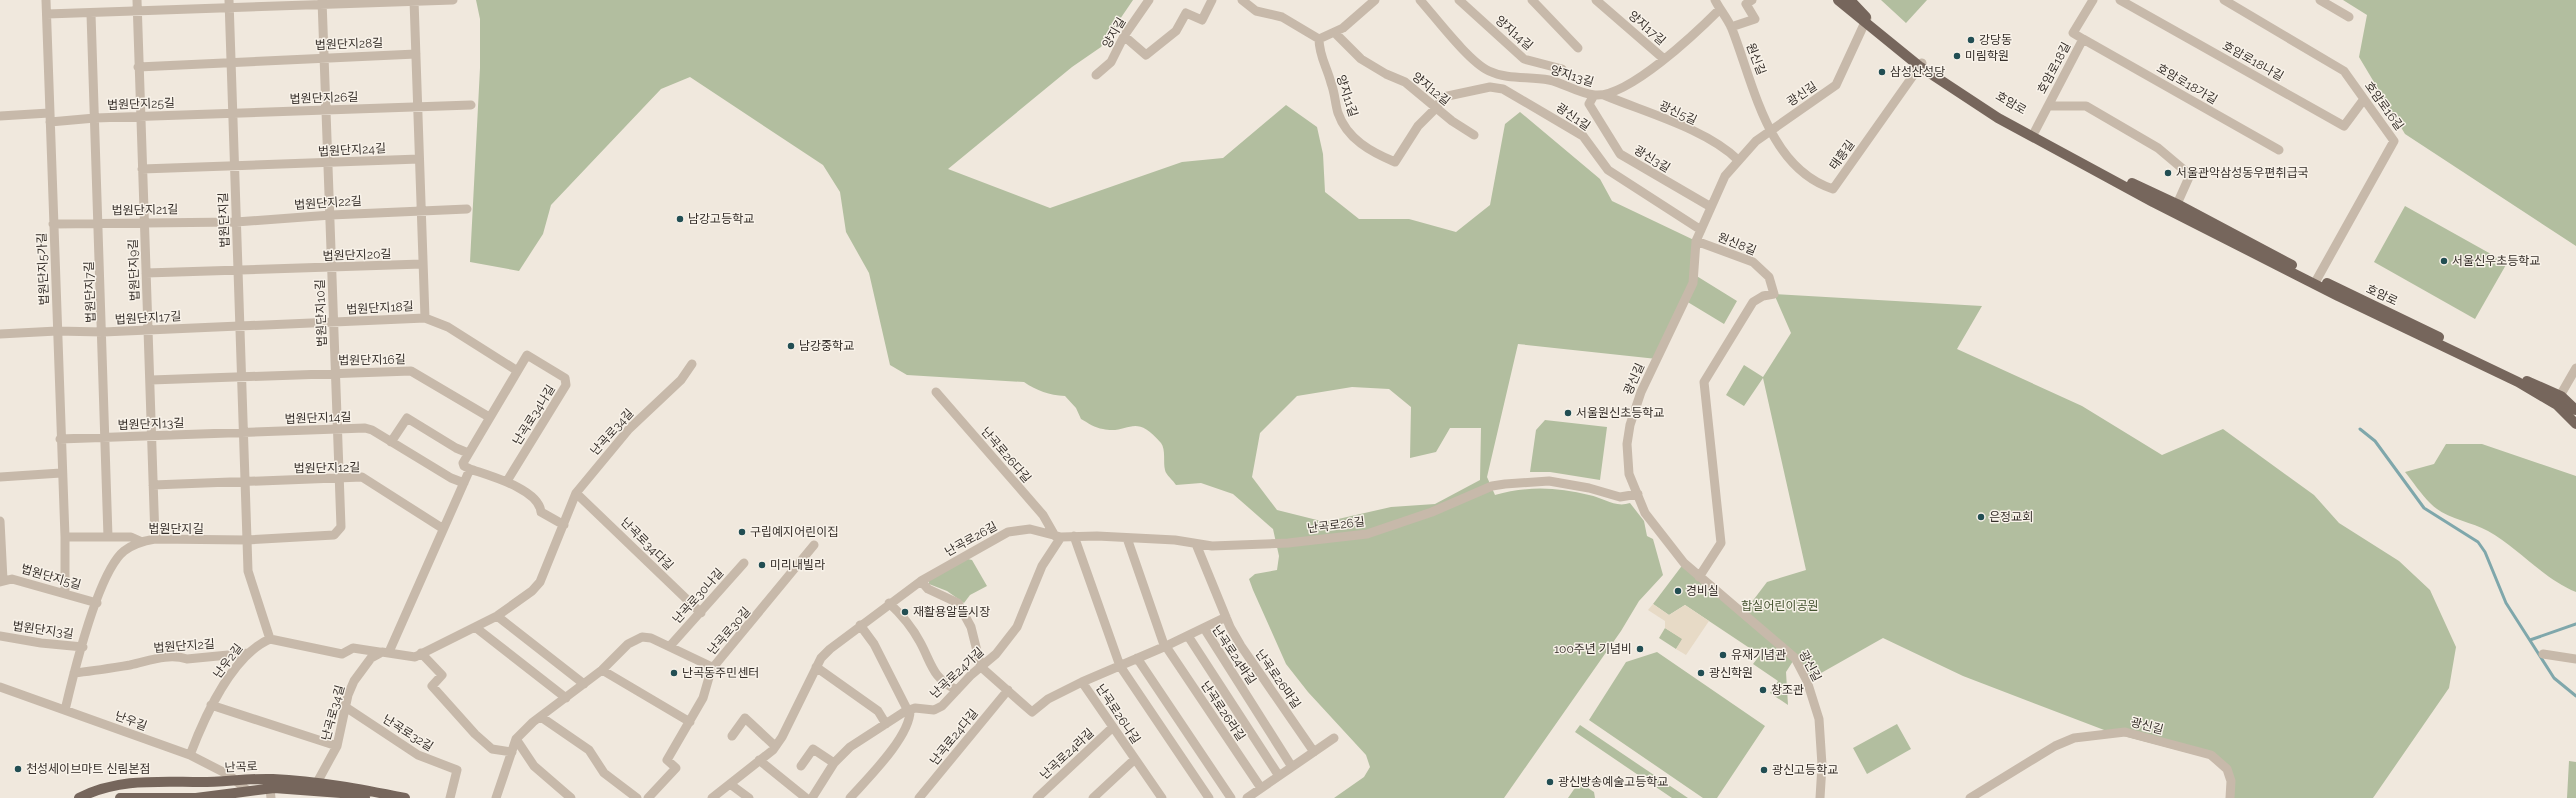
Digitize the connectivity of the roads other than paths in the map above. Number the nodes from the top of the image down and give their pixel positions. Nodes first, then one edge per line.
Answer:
1 (46, 0) edge
2 (136, 0) edge
3 (454, 0) edge
4 (1149, 0) edge
5 (1212, 0) edge
6 (1242, 0) edge
7 (1376, 0) edge
8 (1420, 0) edge
9 (1459, 0) edge
10 (1532, 0) edge
11 (1596, 0) edge
12 (1715, 0) edge
13 (1752, 0) edge
14 (1838, 0) edge
15 (1850, 0) edge
16 (2093, 0) edge
17 (2120, 0) edge
18 (2224, 0) edge
19 (2320, 0) edge
20 (414, 1) edge
21 (322, 3) edge
22 (229, 4) edge
23 (1720, 9) junction
24 (137, 12) junction
25 (47, 14) junction
26 (91, 14) junction
27 (2349, 17) dead end
28 (1866, 21) junction
29 (1731, 27) junction
30 (1335, 33) junction
31 (1124, 36) junction
32 (1320, 39) junction
33 (2083, 39) junction
34 (1578, 48) dead end
35 (416, 54) junction
36 (324, 57) junction
37 (1664, 59) junction
38 (231, 63) junction
39 (1921, 65) junction
40 (138, 67) junction
41 (1562, 69) dead end
42 (1096, 75) dead end
43 (1594, 95) junction
44 (1604, 95) junction
45 (2364, 99) junction
46 (471, 105) dead end
47 (416, 106) junction
48 (2048, 106) junction
49 (1436, 108) junction
50 (326, 111) junction
51 (233, 114) junction
52 (0, 116) edge
53 (141, 116) junction
54 (50, 118) junction
55 (95, 118) junction
56 (1770, 130) junction
57 (2035, 131) junction
58 (1474, 135) dead end
59 (2279, 150) dead end
60 (419, 158) junction
61 (1738, 160) junction
62 (328, 164) junction
63 (235, 167) junction
64 (142, 169) junction
65 (2177, 204) junction
66 (1711, 207) junction
67 (467, 209) dead end
68 (420, 210) junction
69 (331, 215) junction
70 (144, 222) junction
71 (236, 222) junction
72 (99, 223) junction
73 (53, 224) junction
74 (1701, 230) junction
75 (1696, 241) junction
76 (422, 264) junction
77 (332, 268) junction
78 (238, 272) junction
79 (146, 273) junction
80 (2317, 279) junction
81 (425, 318) junction
82 (334, 322) junction
83 (240, 326) junction
84 (148, 330) junction
85 (57, 331) junction
86 (103, 332) junction
87 (0, 334) edge
88 (692, 364) dead end
89 (2576, 368) edge
90 (516, 370) junction
91 (335, 372) junction
92 (242, 376) junction
93 (151, 380) junction
94 (936, 392) dead end
95 (2558, 400) junction
96 (2576, 410) edge
97 (489, 418) junction
98 (2576, 424) edge
99 (337, 429) junction
100 (243, 433) junction
101 (151, 436) junction
102 (107, 437) junction
103 (60, 439) junction
104 (391, 442) junction
105 (468, 453) junction
106 (470, 468) junction
107 (61, 473) junction
108 (0, 477) edge
109 (340, 478) junction
110 (507, 481) junction
111 (245, 482) junction
112 (464, 483) junction
113 (153, 485) junction
114 (576, 493) junction
115 (1638, 494) junction
116 (0, 521) edge
117 (564, 525) junction
118 (442, 528) junction
119 (1058, 536) junction
120 (1074, 536) junction
121 (65, 537) junction
122 (108, 537) junction
123 (1127, 538) junction
124 (155, 539) junction
125 (247, 540) junction
126 (140, 541) junction
127 (1196, 544) junction
128 (814, 546) dead end
129 (744, 563) dead end
130 (1699, 577) junction
131 (2, 581) edge
132 (921, 581) junction
133 (65, 593) junction
134 (96, 603) junction
135 (889, 603) junction
136 (701, 613) junction
137 (497, 616) junction
138 (1226, 617) junction
139 (860, 625) junction
140 (475, 627) junction
141 (1204, 628) junction
142 (0, 636) edge
143 (1188, 636) junction
144 (270, 639) junction
145 (670, 646) junction
146 (1166, 646) junction
147 (83, 647) junction
148 (379, 652) junction
149 (389, 652) junction
150 (249, 653) junction
151 (421, 654) junction
152 (2542, 654) dead end
153 (1137, 658) junction
154 (2576, 659) edge
155 (1120, 666) junction
156 (712, 667) junction
157 (816, 667) junction
158 (981, 667) junction
159 (602, 670) junction
160 (74, 673) junction
161 (1082, 682) junction
162 (584, 684) junction
163 (0, 686) edge
164 (957, 690) junction
165 (1008, 690) junction
166 (566, 698) junction
167 (211, 705) junction
168 (344, 706) junction
169 (65, 710) junction
170 (909, 711) junction
171 (541, 717) junction
172 (690, 722) junction
173 (886, 724) junction
174 (1113, 727) junction
175 (732, 736) dead end
176 (1334, 738) dead end
177 (516, 739) junction
178 (337, 746) junction
179 (775, 746) junction
180 (512, 752) junction
181 (1314, 752) junction
182 (190, 755) junction
183 (1135, 759) junction
184 (759, 760) junction
185 (834, 763) junction
186 (801, 766) dead end
187 (1292, 767) junction
188 (1279, 776) junction
189 (236, 780) junction
190 (730, 784) junction
191 (315, 787) junction
192 (1260, 788) junction
193 (248, 791) junction
194 (270, 793) edge
195 (226, 796) edge
196 (79, 798) edge
197 (120, 798) edge
198 (365, 798) edge
199 (405, 798) edge
200 (450, 798) edge
201 (496, 798) edge
202 (571, 798) edge
203 (637, 798) edge
204 (648, 798) edge
205 (712, 798) edge
206 (749, 798) edge
207 (806, 798) edge
208 (812, 798) edge
209 (850, 798) edge
210 (920, 798) edge
211 (1037, 798) edge
212 (1093, 798) edge
213 (1162, 798) edge
214 (1209, 798) edge
215 (1231, 798) edge
216 (1247, 798) edge
217 (1820, 798) edge
218 (1970, 798) edge
219 (2230, 798) edge

1 - 25 street, 법원단지5가길
2 - 24 street, 법원단지9길
3 - 20 street
4 - 31 street, 양지길
5 - 31 street
6 - 32 street
7 - 30 street
8 - 43 street, 양지13길
9 - 41 street, 양지14길
10 - 34 street
11 - 37 street, 양지17길
12 - 23 street, 원신길
13 - 29 street
14 - 28 main road
15 - 28 main road, 호암로
16 - 33 street, 호암로18길
17 - 45 street, 호암로18나길
18 - 45 street, 호암로16길
19 - 27 street
20 - 21 street
20 - 35 street
21 - 22 street
21 - 36 street, 법원단지10길
22 - 24 street
22 - 38 street, 법원단지길
23 - 29 street, 원신길
23 - 37 street, 양지13길
24 - 26 street
24 - 40 street, 법원단지9길
25 - 26 street
25 - 54 street, 법원단지5가길
26 - 55 street, 법원단지7길
28 - 39 main road, 호암로
28 - 56 street, 광신길
29 - 56 street, 원신길
30 - 32 street
30 - 49 street, 양지12길
31 - 42 street, 양지길
32 - 49 street, 양지11길
33 - 48 street, 호암로18길
33 - 59 street, 호암로18가길
35 - 36 street, 법원단지28길
35 - 47 street
36 - 38 street, 법원단지28길
36 - 50 street, 법원단지10길
37 - 44 street, 양지13길
38 - 40 street
38 - 51 street, 법원단지길
39 - 56 street, 태흥길
39 - 57 main road, 호암로
39 - 95 main road
40 - 53 street, 법원단지9길
43 - 44 street, 양지13길
43 - 66 street, 광신3길
44 - 61 street, 광신5길
45 - 80 street, 호암로16길
46 - 47 street, 법원단지26길
47 - 50 street, 법원단지26길
47 - 60 street
48 - 57 street, 호암로18길
48 - 65 street
49 - 58 street, 양지12길
49 - 74 street, 광신1길
50 - 51 street, 법원단지26길
50 - 62 street, 법원단지10길
51 - 53 street, 법원단지25길
51 - 63 street, 법원단지길
52 - 54 street, 법원단지25길
53 - 55 street, 법원단지25길
53 - 64 street, 법원단지9길
54 - 55 street, 법원단지25길
54 - 73 street, 법원단지5가길
55 - 72 street, 법원단지7길
56 - 61 street, 광신길
57 - 65 main road, 호암로
60 - 62 street, 법원단지24길
60 - 68 street
61 - 66 street, 광신길
62 - 63 street, 법원단지24길
62 - 69 street, 법원단지10길
63 - 64 street
63 - 71 street, 법원단지길
64 - 70 street, 법원단지9길
65 - 80 main road, 호암로
66 - 74 street, 광신길
67 - 68 street, 법원단지22길
68 - 69 street, 법원단지22길
68 - 76 street
69 - 71 street, 법원단지22길
69 - 77 street, 법원단지10길
70 - 71 street, 법원단지21길
70 - 72 street, 법원단지21길
70 - 79 street, 법원단지9길
71 - 78 street, 법원단지길
72 - 73 street, 법원단지21길
72 - 86 street, 법원단지7길
73 - 85 street, 법원단지5가길
74 - 75 street, 광신길
75 - 115 street, 광신길
75 - 130 street, 원신8길
76 - 77 street, 법원단지20길
76 - 81 street, 법원단지18길
77 - 78 street, 법원단지20길
77 - 82 street, 법원단지10길
78 - 79 street
78 - 83 street, 법원단지길
79 - 84 street, 법원단지9길
80 - 95 main road, 호암로
81 - 82 street, 법원단지18길
81 - 90 street, 법원단지18길
82 - 83 street, 법원단지18길
82 - 91 street, 법원단지10길
83 - 84 street, 법원단지17길
83 - 92 street, 법원단지길
84 - 86 street, 법원단지17길
84 - 93 street, 법원단지9길
85 - 86 street, 법원단지17길
85 - 87 street, 법원단지17길
85 - 103 street, 법원단지5가길
86 - 102 street, 법원단지7길
88 - 114 street, 난곡로34길
89 - 95 street
90 - 97 street, 난곡로34나길
90 - 110 street, 난곡로34나길
91 - 92 street, 법원단지16길
91 - 97 street, 법원단지16길
91 - 99 street, 법원단지10길
92 - 93 street
92 - 100 street, 법원단지길
93 - 101 street, 법원단지9길
94 - 119 street, 난곡로26다길
95 - 96 main road, 호암로
95 - 98 main road
97 - 105 street, 난곡로34나길
99 - 100 street, 법원단지14길
99 - 104 street, 법원단지14길
99 - 109 street, 법원단지10길
100 - 101 street, 법원단지13길
100 - 111 street, 법원단지길
101 - 102 street, 법원단지13길
101 - 113 street, 법원단지9길
102 - 103 street, 법원단지13길
102 - 122 street, 법원단지7길
103 - 107 street, 법원단지5가길
104 - 105 street
104 - 112 street, 법원단지14길
105 - 106 street
106 - 110 street
106 - 112 street
107 - 108 street
107 - 121 street, 법원단지5가길
109 - 111 street, 법원단지12길
109 - 118 street, 법원단지12길
109 - 125 street, 법원단지10길
110 - 117 street
111 - 113 street
111 - 125 street, 법원단지길
112 - 118 street
113 - 124 street, 법원단지9길
114 - 117 street, 난곡로34길
114 - 136 street, 난곡로34다길
115 - 127 street, 난곡로26길
115 - 130 street, 광신길
116 - 131 street
117 - 137 street, 난곡로34길
118 - 149 street
119 - 120 street, 난곡로26길
119 - 132 street, 난곡로26길
119 - 158 street, 난곡로24가길
120 - 123 street, 난곡로26길
120 - 155 street
121 - 122 street
121 - 133 street, 법원단지5가길
122 - 126 street
123 - 127 street, 난곡로26길
123 - 146 street, 난곡로26라길
124 - 125 street, 법원단지길
124 - 126 street, 법원단지길
125 - 144 street
126 - 134 street, 법원단지길
127 - 138 street, 난곡로26마길
128 - 156 street, 난곡로30길
129 - 136 street, 난곡로30나길
130 - 217 street, 광신길
131 - 133 street, 법원단지5길
132 - 135 street, 난곡로26길
132 - 158 street
133 - 134 street, 법원단지5길
134 - 147 street, 법원단지길
135 - 139 street, 난곡로26길
135 - 164 street
136 - 145 street, 난곡로30나길
137 - 140 street, 난곡로34길
137 - 162 street
138 - 141 street
138 - 181 street, 난곡로26마길
139 - 157 street, 난곡로26길
139 - 170 street
140 - 151 street, 난곡로34길
140 - 166 street
141 - 143 street, 난곡로24바길
141 - 187 street, 난곡로24바길
142 - 147 street, 법원단지3길
143 - 146 street
143 - 188 street
144 - 148 street
144 - 150 street, 난우2길
145 - 156 street, 난곡로30길
145 - 159 street, 난곡로30길
146 - 153 street
146 - 192 street, 난곡로26라길
147 - 160 street, 법원단지길
148 - 149 street, 난곡로34길
148 - 168 street, 난곡로34길
149 - 151 street, 난곡로34길
150 - 160 street, 법원단지2길
150 - 167 street, 난우2길
151 - 180 street
152 - 154 street
153 - 155 street
153 - 215 street
155 - 161 street
155 - 214 street
156 - 172 street
157 - 173 street
157 - 179 street, 난곡로26길
158 - 164 street, 난곡로24가길
158 - 165 street, 난곡로26나길
159 - 162 street, 난곡로30길
159 - 172 street
160 - 169 street, 법원단지길
161 - 165 street, 난곡로26나길
161 - 174 street, 난곡로26나길
162 - 166 street, 난곡로30길
163 - 169 street, 난우길
164 - 170 street, 난곡로24가길
165 - 210 street, 난곡로24다길
166 - 171 street, 난곡로30길
167 - 178 street
167 - 182 street, 난우2길
168 - 178 street, 난곡로34길
168 - 200 street, 난곡로32길
169 - 182 street, 난우길
170 - 173 street
170 - 209 street
171 - 177 street, 난곡로30길
171 - 203 street
172 - 204 street
173 - 185 street
174 - 183 street, 난곡로26나길
174 - 211 street, 난곡로24라길
175 - 179 street
176 - 181 street
177 - 180 street
177 - 202 street
178 - 191 street, 난곡로34길
179 - 184 street, 난곡로26길
180 - 201 street
181 - 187 street
182 - 189 street, 난우길
183 - 212 street
183 - 213 street, 난곡로26나길
184 - 190 street, 난곡로26길
184 - 207 street
185 - 186 street
185 - 208 street
187 - 188 street
188 - 192 street
189 - 191 main road, 난곡로
189 - 193 street, 난우길
189 - 196 main road, 난곡로
190 - 205 street, 난곡로26길
190 - 206 street
191 - 194 main road, 난곡로
191 - 198 main road, 난곡로
191 - 199 main road, 난곡로
192 - 216 street
193 - 194 main road, 난곡로
193 - 195 main road, 난곡로
195 - 197 main road, 난곡로
218 - 219 street, 광신길

